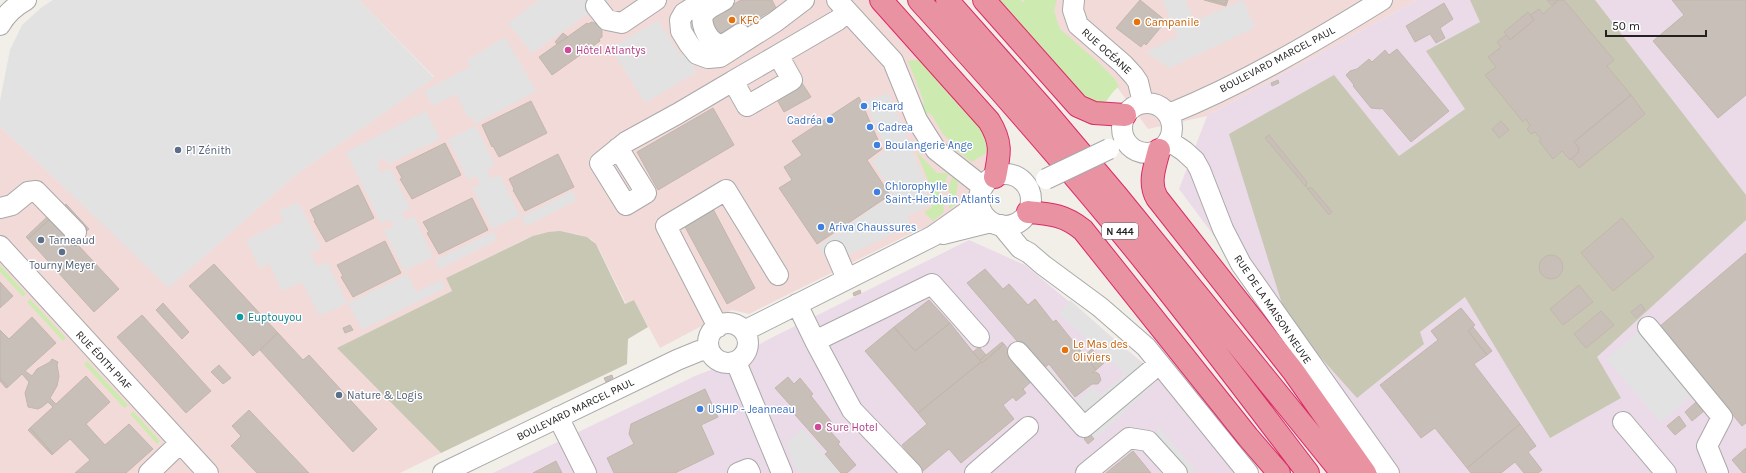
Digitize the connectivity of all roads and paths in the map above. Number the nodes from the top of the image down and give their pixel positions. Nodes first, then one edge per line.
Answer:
1 (26, 0) edge
2 (656, 0) edge
3 (705, 0) edge
4 (724, 0) edge
5 (881, 0) edge
6 (919, 0) edge
7 (947, 0) edge
8 (984, 0) edge
9 (1074, 0) edge
10 (1382, 0) edge
11 (799, 3) edge
12 (596, 6) dead end
13 (842, 6) edge
14 (0, 25) edge
15 (778, 55) junction
16 (733, 81) junction
17 (1143, 102) junction
18 (1169, 114) junction
19 (1125, 115) junction
20 (1117, 145) junction
21 (1164, 146) junction
22 (618, 148) dead end
23 (1027, 188) junction
24 (986, 189) junction
25 (0, 208) edge
26 (1025, 215) junction
27 (996, 224) junction
28 (75, 235) dead end
29 (933, 236) junction
30 (0, 246) edge
31 (835, 251) dead end
32 (1029, 253) junction
33 (778, 275) dead end
34 (847, 279) junction
35 (797, 304) junction
36 (718, 327) junction
37 (1648, 327) dead end
38 (744, 331) junction
39 (979, 337) dead end
40 (815, 341) junction
41 (709, 349) junction
42 (1018, 352) dead end
43 (736, 362) junction
44 (1159, 364) junction
45 (558, 417) junction
46 (1623, 422) dead end
47 (1028, 427) dead end
48 (180, 443) junction
49 (1238, 470) edge
50 (1174, 472) edge
51 (149, 473) edge
52 (208, 473) edge
53 (443, 473) edge
54 (586, 473) edge
55 (738, 473) edge
56 (750, 473) edge
57 (782, 473) edge
58 (912, 473) edge
59 (975, 473) edge
60 (1086, 473) edge
61 (1279, 473) edge
62 (1308, 473) edge
63 (1342, 473) edge
64 (1365, 473) edge
65 (1389, 473) edge
66 (1666, 473) edge
67 (1718, 473) edge

1 - 14 street
2 - 12 street
3 - 11 street
4 - 11 street
5 - 24 highway
6 - 62 highway, N 444
7 - 63 highway, N 444
8 - 19 highway
9 - 17 street, RUE OCÉANE
10 - 18 street, BOULEVARD MARCEL PAUL
13 - 15 street
13 - 24 street
15 - 16 street
15 - 16 street
16 - 22 street
17 - 18 street
17 - 19 street
18 - 21 street
19 - 20 street
20 - 21 street
20 - 23 street, bridge
21 - 64 highway
21 - 65 street, RUE DE LA MAISON NEUVE
23 - 24 street
23 - 26 street
24 - 27 street
24 - 29 street
25 - 28 street
26 - 27 street
26 - 32 street
26 - 61 highway
27 - 29 street
27 - 32 street
29 - 34 street
30 - 48 street, RUE ÉDITH PIAF
31 - 34 street
32 - 44 street
33 - 36 street
34 - 35 street
35 - 38 street
35 - 40 street
36 - 38 street
36 - 41 street
37 - 67 street
38 - 43 street
39 - 40 street
40 - 58 street
41 - 43 street
41 - 45 street, BOULEVARD MARCEL PAUL
42 - 44 street
43 - 57 street
44 - 49 street
45 - 53 street, BOULEVARD MARCEL PAUL
45 - 54 street
46 - 66 street
47 - 59 street
48 - 51 street
48 - 52 street, RUE ÉDITH PIAF
50 - 60 street
55 - 56 street

